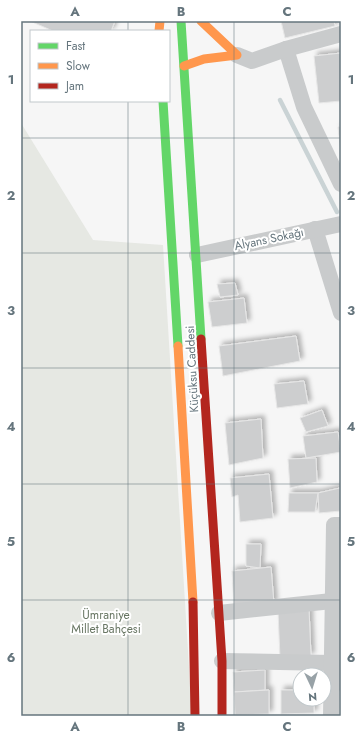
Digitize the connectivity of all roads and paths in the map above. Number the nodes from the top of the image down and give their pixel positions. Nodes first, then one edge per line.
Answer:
1 (182, 21) edge
2 (201, 21) edge
3 (341, 34) edge
4 (286, 49) junction
5 (237, 55) junction
6 (184, 66) junction
7 (163, 102) edge
8 (341, 184) edge
9 (341, 224) edge
10 (315, 229) junction
11 (186, 256) junction
12 (341, 314) edge
13 (341, 525) edge
14 (332, 601) junction
15 (219, 613) junction
16 (222, 661) junction
17 (331, 663) junction
18 (195, 716) edge
19 (222, 716) edge
20 (331, 716) edge

1 - 6 main road, Küçüksu Caddesi
2 - 5 main road
3 - 4 street
4 - 5 street
4 - 8 street
5 - 6 main road
6 - 11 main road, Küçüksu Caddesi
7 - 11 main road, Küçüksu Caddesi
9 - 10 street, Alyans Sokağı
10 - 11 street, Alyans Sokağı
10 - 12 street
11 - 15 main road, Küçüksu Caddesi
11 - 18 main road, Küçüksu Caddesi
13 - 14 street
14 - 15 street
14 - 17 street
15 - 16 main road, Küçüksu Caddesi
16 - 17 street
16 - 19 main road, Küçüksu Caddesi
17 - 20 street

